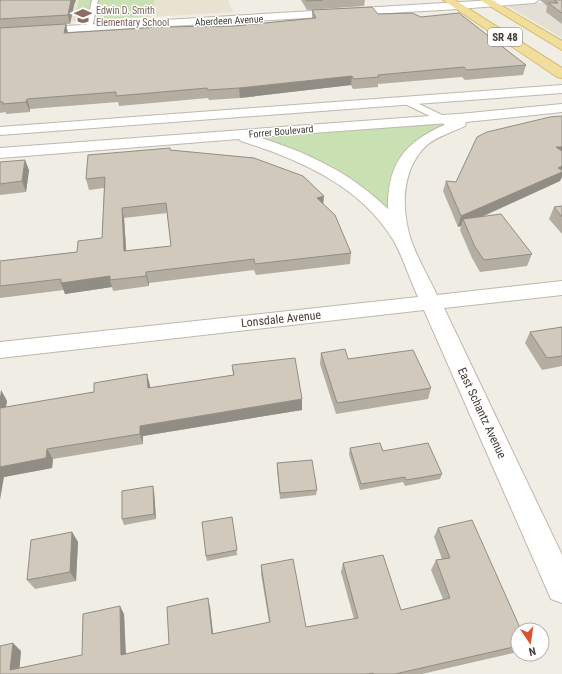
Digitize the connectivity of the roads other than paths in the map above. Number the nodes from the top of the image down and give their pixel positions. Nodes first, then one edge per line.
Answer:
1 (95, 0) edge
2 (534, 0) edge
3 (488, 2) edge
4 (453, 3) edge
5 (89, 28) junction
6 (0, 33) edge
7 (562, 46) edge
8 (562, 74) edge
9 (562, 89) edge
10 (406, 101) junction
11 (562, 108) edge
12 (207, 116) junction
13 (447, 123) junction
14 (0, 131) edge
15 (237, 135) junction
16 (0, 152) edge
17 (401, 238) junction
18 (562, 288) edge
19 (431, 302) junction
20 (0, 350) edge
21 (562, 588) edge

1 - 5 lane
2 - 3 street, Aberdeen Avenue
3 - 4 street, Aberdeen Avenue
3 - 7 main road, SR 48
4 - 5 street, Aberdeen Avenue
4 - 8 main road, SR 48
5 - 6 street, Aberdeen Avenue
9 - 10 street, Forrer Boulevard
10 - 12 street, Forrer Boulevard
10 - 13 lane
11 - 13 street, East Schantz Avenue
12 - 14 street, Forrer Boulevard
12 - 15 street, East Schantz Avenue
13 - 15 street, Forrer Boulevard
13 - 17 street, East Schantz Avenue
15 - 16 street, Forrer Boulevard
15 - 17 street, East Schantz Avenue
17 - 19 street, East Schantz Avenue
18 - 19 street, Lonsdale Avenue
19 - 20 street, Lonsdale Avenue
19 - 21 street, East Schantz Avenue

